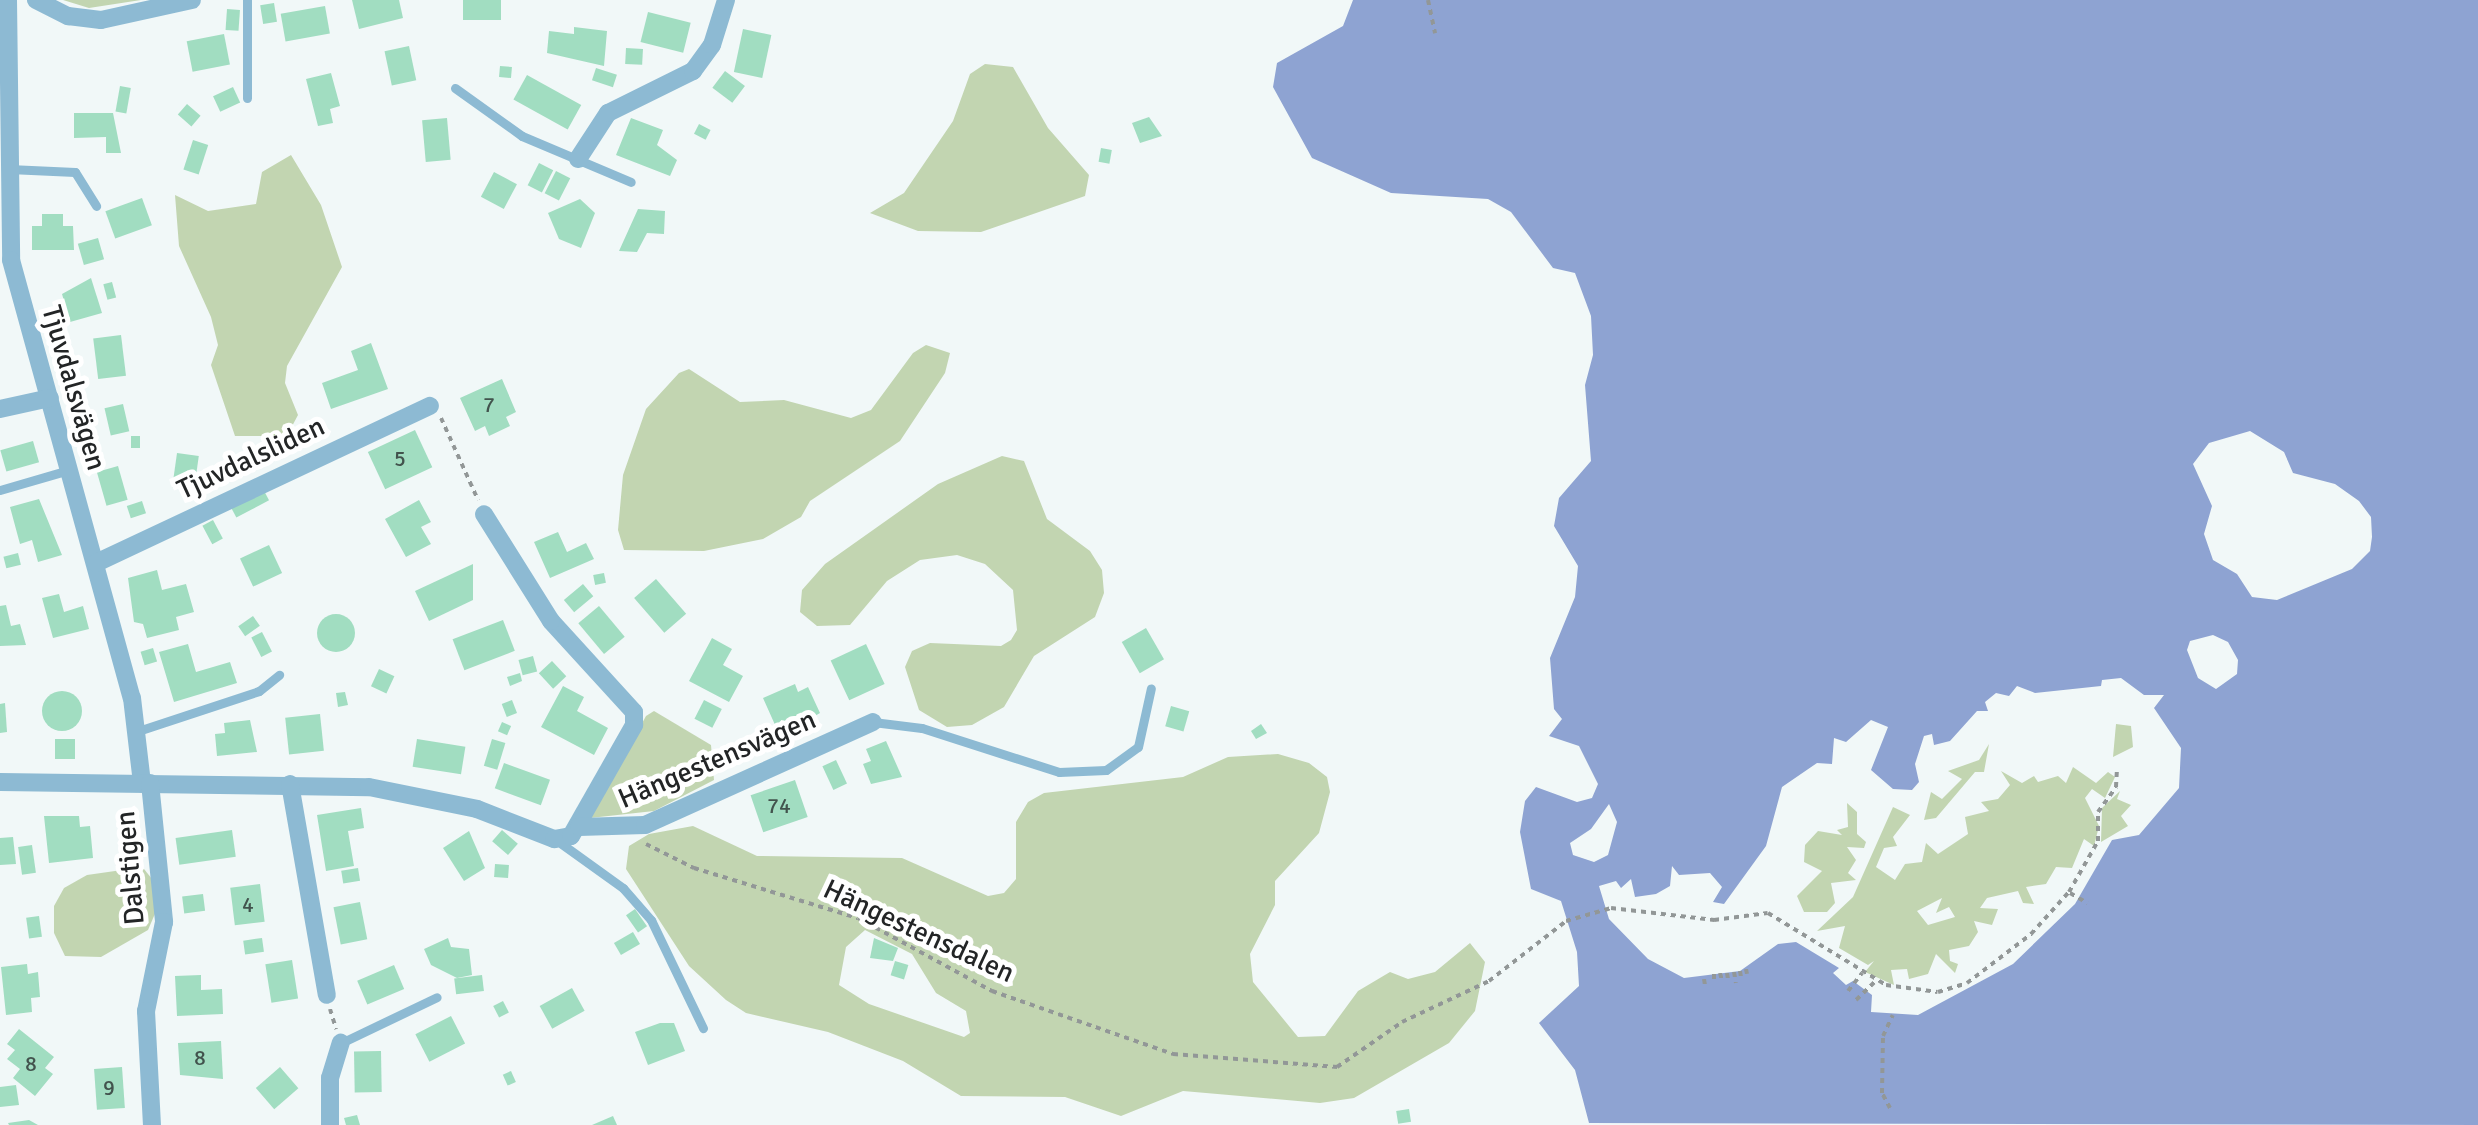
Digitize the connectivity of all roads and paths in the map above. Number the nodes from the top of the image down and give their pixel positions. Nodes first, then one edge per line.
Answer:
1 (8, 0) edge
2 (36, 0) edge
3 (192, 0) edge
4 (246, 0) edge
5 (726, 0) edge
6 (1428, 0) edge
7 (1436, 33) dead end
8 (455, 88) dead end
9 (246, 98) dead end
10 (578, 160) junction
11 (9, 169) junction
12 (631, 182) dead end
13 (96, 206) dead end
14 (50, 398) junction
15 (430, 406) joint
16 (0, 409) edge
17 (69, 470) junction
18 (0, 490) edge
19 (484, 514) joint
20 (96, 564) junction
21 (278, 675) dead end
22 (1151, 688) dead end
23 (873, 722) joint
24 (138, 731) junction
25 (2118, 769) dead end
26 (0, 782) edge
27 (146, 783) junction
28 (290, 784) junction
29 (579, 827) junction
30 (626, 830) junction
31 (554, 839) junction
32 (2069, 892) junction
33 (2087, 903) dead end
34 (1862, 972) junction
35 (1730, 975) dead end
36 (1876, 980) junction
37 (1736, 983) dead end
38 (1848, 991) dead end
39 (326, 995) joint
40 (437, 997) dead end
41 (1856, 1000) dead end
42 (1893, 1015) dead end
43 (703, 1028) dead end
44 (341, 1043) junction
45 (1890, 1108) dead end
46 (152, 1125) edge
47 (330, 1125) edge

1 - 11 street, Tjuvdalsvägen
2 - 3 street
4 - 9 lane
5 - 10 street
6 - 7 path
8 - 10 lane
10 - 12 lane
11 - 13 lane
11 - 14 street, Tjuvdalsvägen
14 - 16 street
14 - 17 street, Tjuvdalsvägen
15 - 19 path
15 - 20 street, Tjuvdalsliden
17 - 18 lane
17 - 20 street, Tjuvdalsvägen
19 - 29 street, Hängestensvägen
20 - 24 street, Tjuvdalsvägen
21 - 24 lane
22 - 23 lane
23 - 30 street, Hängestensvägen
24 - 27 street, Tjuvdalsvägen
25 - 32 path
26 - 27 street
27 - 28 street
27 - 46 street, Dalstigen
28 - 31 street
28 - 39 street
29 - 30 street, Hängestensvägen
29 - 31 street, Hängestensvägen
30 - 34 path, Hängestensdalen
31 - 43 lane
32 - 33 path
32 - 36 path
34 - 36 path
34 - 38 path
35 - 37 path
36 - 41 path
39 - 44 path
40 - 44 lane
42 - 45 path
44 - 47 street

